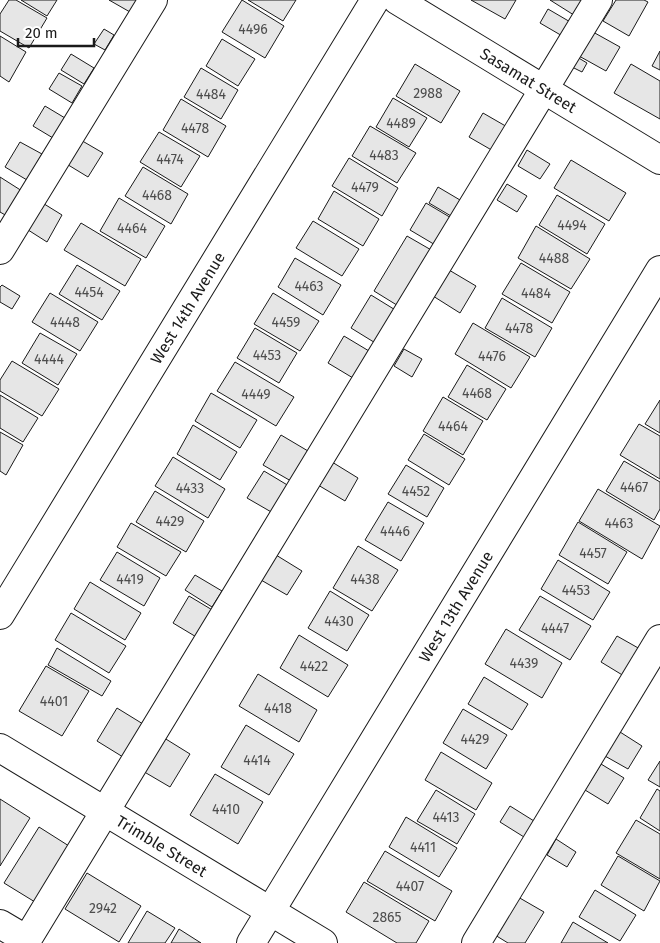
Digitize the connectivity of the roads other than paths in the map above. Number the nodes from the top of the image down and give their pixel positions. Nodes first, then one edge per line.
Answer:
1 (153, 0) edge
2 (375, 0) edge
3 (397, 0) edge
4 (598, 0) edge
5 (544, 89) junction
6 (660, 160) edge
7 (0, 250) edge
8 (660, 270) edge
9 (0, 615) edge
10 (660, 639) edge
11 (0, 748) edge
12 (105, 811) junction
13 (270, 911) junction
14 (0, 924) edge
15 (26, 942) edge
16 (251, 943) edge
17 (323, 943) edge
18 (476, 943) edge

1 - 7 street
2 - 9 street, West 14th Avenue
3 - 5 street, Sasamat Street
4 - 5 street
5 - 6 street, Sasamat Street
5 - 12 street
8 - 13 street, West 13th Avenue
10 - 18 street
11 - 12 street, Trimble Street
12 - 13 street, Trimble Street
12 - 15 street
13 - 16 street, West 13th Avenue
13 - 17 street, Trimble Street
14 - 15 street

